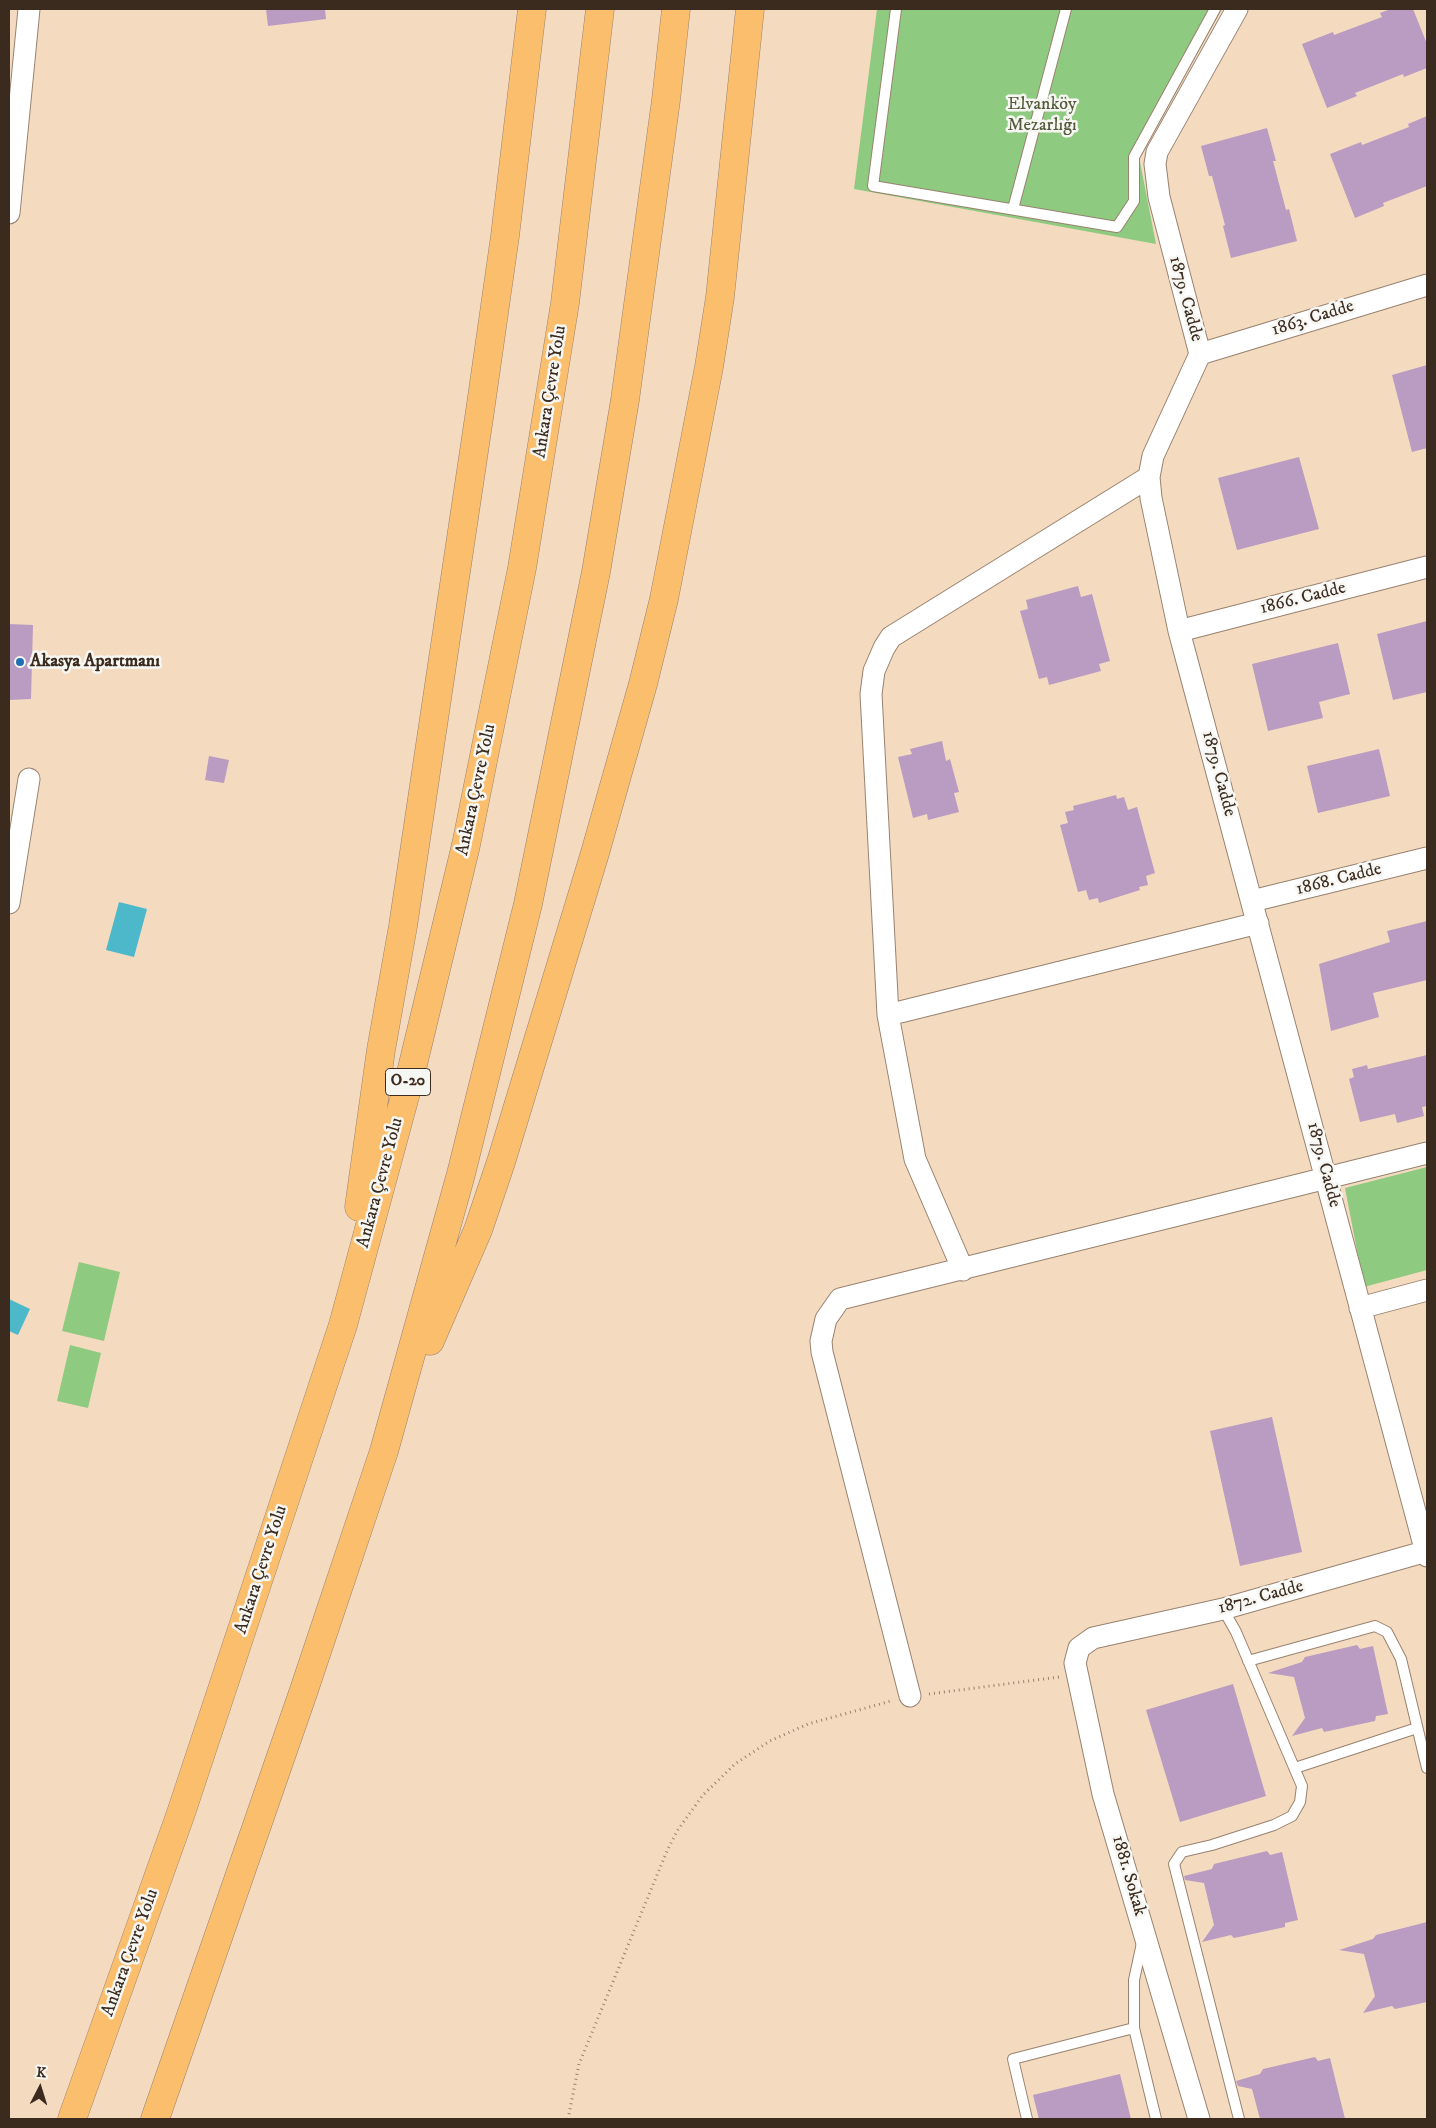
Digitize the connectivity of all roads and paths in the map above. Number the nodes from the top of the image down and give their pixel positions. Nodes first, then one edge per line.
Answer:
1 (29, 9) edge
2 (532, 9) edge
3 (600, 9) edge
4 (676, 9) edge
5 (750, 9) edge
6 (896, 9) edge
7 (1066, 9) edge
8 (1215, 9) edge
9 (1238, 9) edge
10 (1013, 210) junction
11 (9, 213) edge
12 (1427, 285) edge
13 (1200, 354) junction
14 (1149, 478) junction
15 (1427, 567) edge
16 (1179, 630) junction
17 (29, 779) dead end
18 (1427, 858) edge
19 (1252, 901) junction
20 (9, 903) edge
21 (1258, 923) junction
22 (888, 1015) junction
23 (1427, 1153) edge
24 (1327, 1178) junction
25 (962, 1270) junction
26 (1427, 1290) edge
27 (1360, 1308) junction
28 (343, 1325) junction
29 (384, 1451) junction
30 (1427, 1553) edge
31 (1222, 1609) junction
32 (1093, 1638) joint
33 (1248, 1662) junction
34 (1078, 1675) junction
35 (910, 1696) junction
36 (1417, 1728) junction
37 (1295, 1768) junction
38 (1427, 1768) edge
39 (1144, 1933) junction
40 (1134, 2028) junction
41 (72, 2119) edge
42 (155, 2119) edge
43 (568, 2119) edge
44 (1027, 2119) edge
45 (1156, 2119) edge
46 (1199, 2119) edge
47 (1239, 2119) edge

1 - 11 street
2 - 28 highway
3 - 28 highway, Ankara Çevre Yolu / O-20
4 - 29 highway
5 - 29 highway
6 - 10 lane
7 - 10 lane
8 - 10 lane
9 - 13 street, 1879. Cadde
12 - 13 street, 1863. Cadde
13 - 14 street, 1879. Cadde
14 - 16 street, 1879. Cadde
14 - 22 street
15 - 16 street, 1866. Cadde
16 - 19 street, 1879. Cadde
17 - 20 street
18 - 19 street, 1868. Cadde
19 - 21 street, 1879. Cadde
21 - 22 street
21 - 24 street, 1879. Cadde
22 - 25 street
23 - 24 street
24 - 25 street
24 - 27 street, 1879. Cadde
25 - 35 street
26 - 27 street
27 - 30 street, 1879. Cadde
28 - 41 highway, Ankara Çevre Yolu / O-20
29 - 42 highway
30 - 31 street, 1872. Cadde
31 - 32 street, 1872. Cadde
31 - 33 lane
32 - 34 street, 1881. Sokak
33 - 36 lane
33 - 37 lane
34 - 35 path
34 - 39 street, 1881. Sokak
35 - 43 path
36 - 37 lane
36 - 38 lane
37 - 47 lane
39 - 40 lane
39 - 46 street, 1881. Sokak
40 - 44 lane
40 - 45 lane

